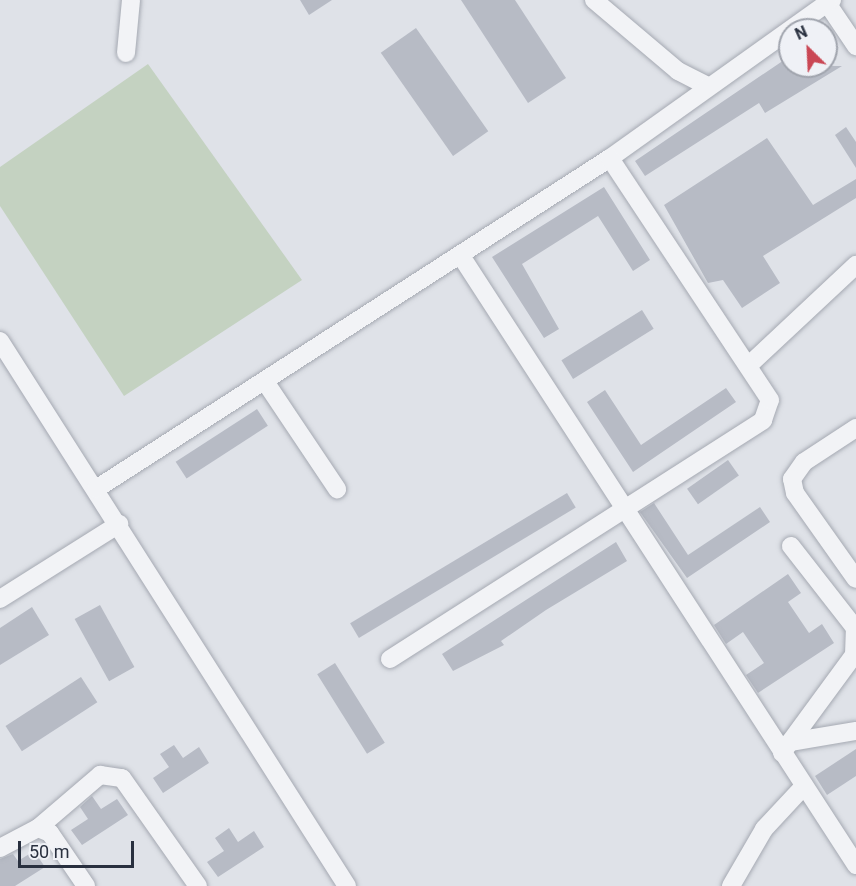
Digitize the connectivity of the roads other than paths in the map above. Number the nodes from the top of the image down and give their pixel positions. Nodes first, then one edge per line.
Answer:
1 (131, 0) edge
2 (594, 0) edge
3 (830, 2) edge
4 (856, 46) edge
5 (126, 53) dead end
6 (705, 85) junction
7 (610, 158) junction
8 (461, 256) junction
9 (856, 265) edge
10 (0, 341) edge
11 (748, 366) junction
12 (266, 383) junction
13 (856, 428) edge
14 (96, 489) junction
15 (336, 489) dead end
16 (624, 510) junction
17 (119, 524) junction
18 (791, 546) dead end
19 (856, 579) edge
20 (0, 599) edge
21 (390, 659) dead end
22 (856, 731) edge
23 (786, 747) junction
24 (804, 786) junction
25 (38, 828) junction
26 (0, 848) edge
27 (856, 865) edge
28 (86, 886) edge
29 (198, 886) edge
30 (347, 886) edge
31 (731, 886) edge

1 - 5 street
2 - 6 street
3 - 4 street
3 - 6 street
6 - 7 street
7 - 8 street
7 - 11 street
8 - 12 street
8 - 16 street
9 - 11 street
10 - 14 street
11 - 16 street
12 - 14 street
12 - 15 street
13 - 19 street
14 - 17 street
16 - 21 street
16 - 23 street
17 - 20 street
17 - 30 street
18 - 23 street
22 - 23 street
23 - 24 street
24 - 27 street
24 - 31 street
25 - 26 street
25 - 28 street
25 - 29 street

